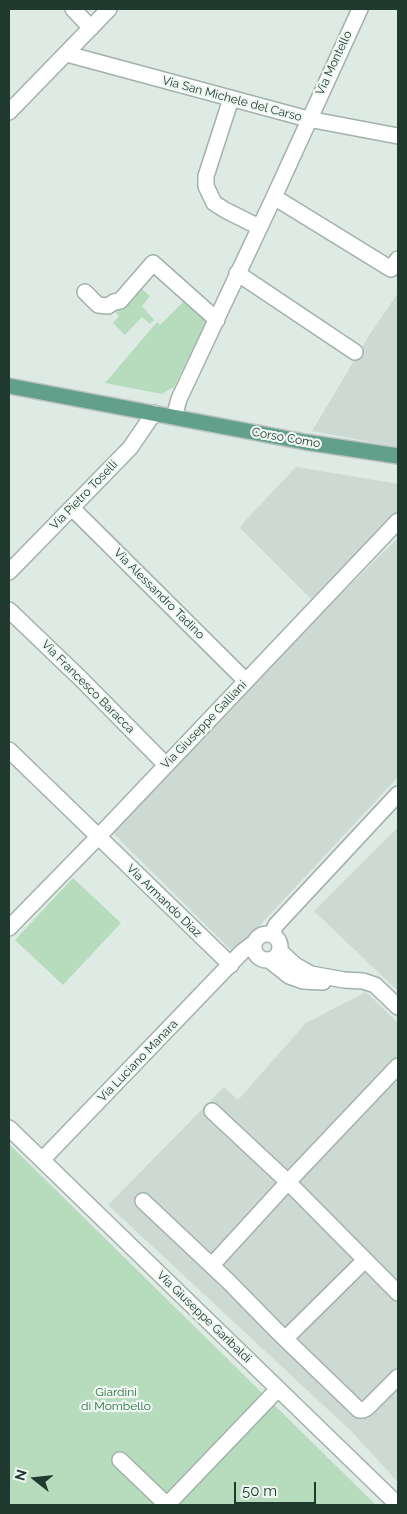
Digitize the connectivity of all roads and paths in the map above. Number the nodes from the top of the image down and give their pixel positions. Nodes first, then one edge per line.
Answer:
1 (109, 9) edge
2 (360, 9) edge
3 (78, 11) edge
4 (91, 28) junction
5 (67, 54) junction
6 (231, 99) junction
7 (9, 112) edge
8 (308, 119) junction
9 (398, 136) edge
10 (274, 197) junction
11 (259, 227) junction
12 (398, 259) edge
13 (237, 273) junction
14 (85, 292) dead end
15 (217, 320) junction
16 (354, 352) dead end
17 (9, 386) edge
18 (154, 413) junction
19 (174, 417) junction
20 (398, 456) edge
21 (72, 508) junction
22 (398, 521) edge
23 (9, 572) edge
24 (9, 610) edge
25 (246, 681) junction
26 (9, 750) edge
27 (166, 765) junction
28 (398, 794) edge
29 (98, 837) junction
30 (9, 928) edge
31 (265, 953) junction
32 (233, 963) junction
33 (398, 1007) edge
34 (398, 1066) edge
35 (212, 1111) dead end
36 (9, 1128) edge
37 (42, 1160) junction
38 (288, 1182) junction
39 (143, 1201) dead end
40 (365, 1260) junction
41 (212, 1265) junction
42 (398, 1292) edge
43 (285, 1339) junction
44 (398, 1377) edge
45 (278, 1389) junction
46 (120, 1460) dead end
47 (398, 1505) edge

1 - 4 street
2 - 8 street, Via Montello
3 - 4 street
4 - 5 street
5 - 6 street, Via San Michele del Carso
5 - 7 street
6 - 8 street, Via San Michele del Carso
6 - 11 street
8 - 9 street, Via San Michele del Carso
8 - 10 street, Via Montello
10 - 11 street, Via Montello
10 - 12 street
11 - 13 street, Via Montello
13 - 15 street
13 - 16 street
14 - 15 street
15 - 19 street
17 - 18 main road, Corso Como
18 - 19 main road, Corso Como
18 - 21 street, Via Pietro Toselli
19 - 20 main road, Corso Como
21 - 23 street, Via Pietro Toselli
21 - 25 street, Via Alessandro Tadino
22 - 25 street, Via Giuseppe Galliani
24 - 27 street, Via Francesco Baracca
25 - 27 street, Via Giuseppe Galliani
26 - 29 street, Via Armando Diaz
27 - 29 street, Via Giuseppe Galliani
28 - 31 street
29 - 30 street, Via Giuseppe Galliani
29 - 32 street, Via Armando Diaz
31 - 32 street
31 - 33 street
32 - 37 street, Via Luciano Manara
34 - 38 street
35 - 38 street
36 - 37 street, Via Giuseppe Garibaldi
37 - 45 street, Via Giuseppe Garibaldi
38 - 40 street
38 - 41 street
39 - 41 street
40 - 42 street
40 - 43 street
41 - 43 street
43 - 44 street
45 - 46 street
45 - 47 street, Via Giuseppe Garibaldi

